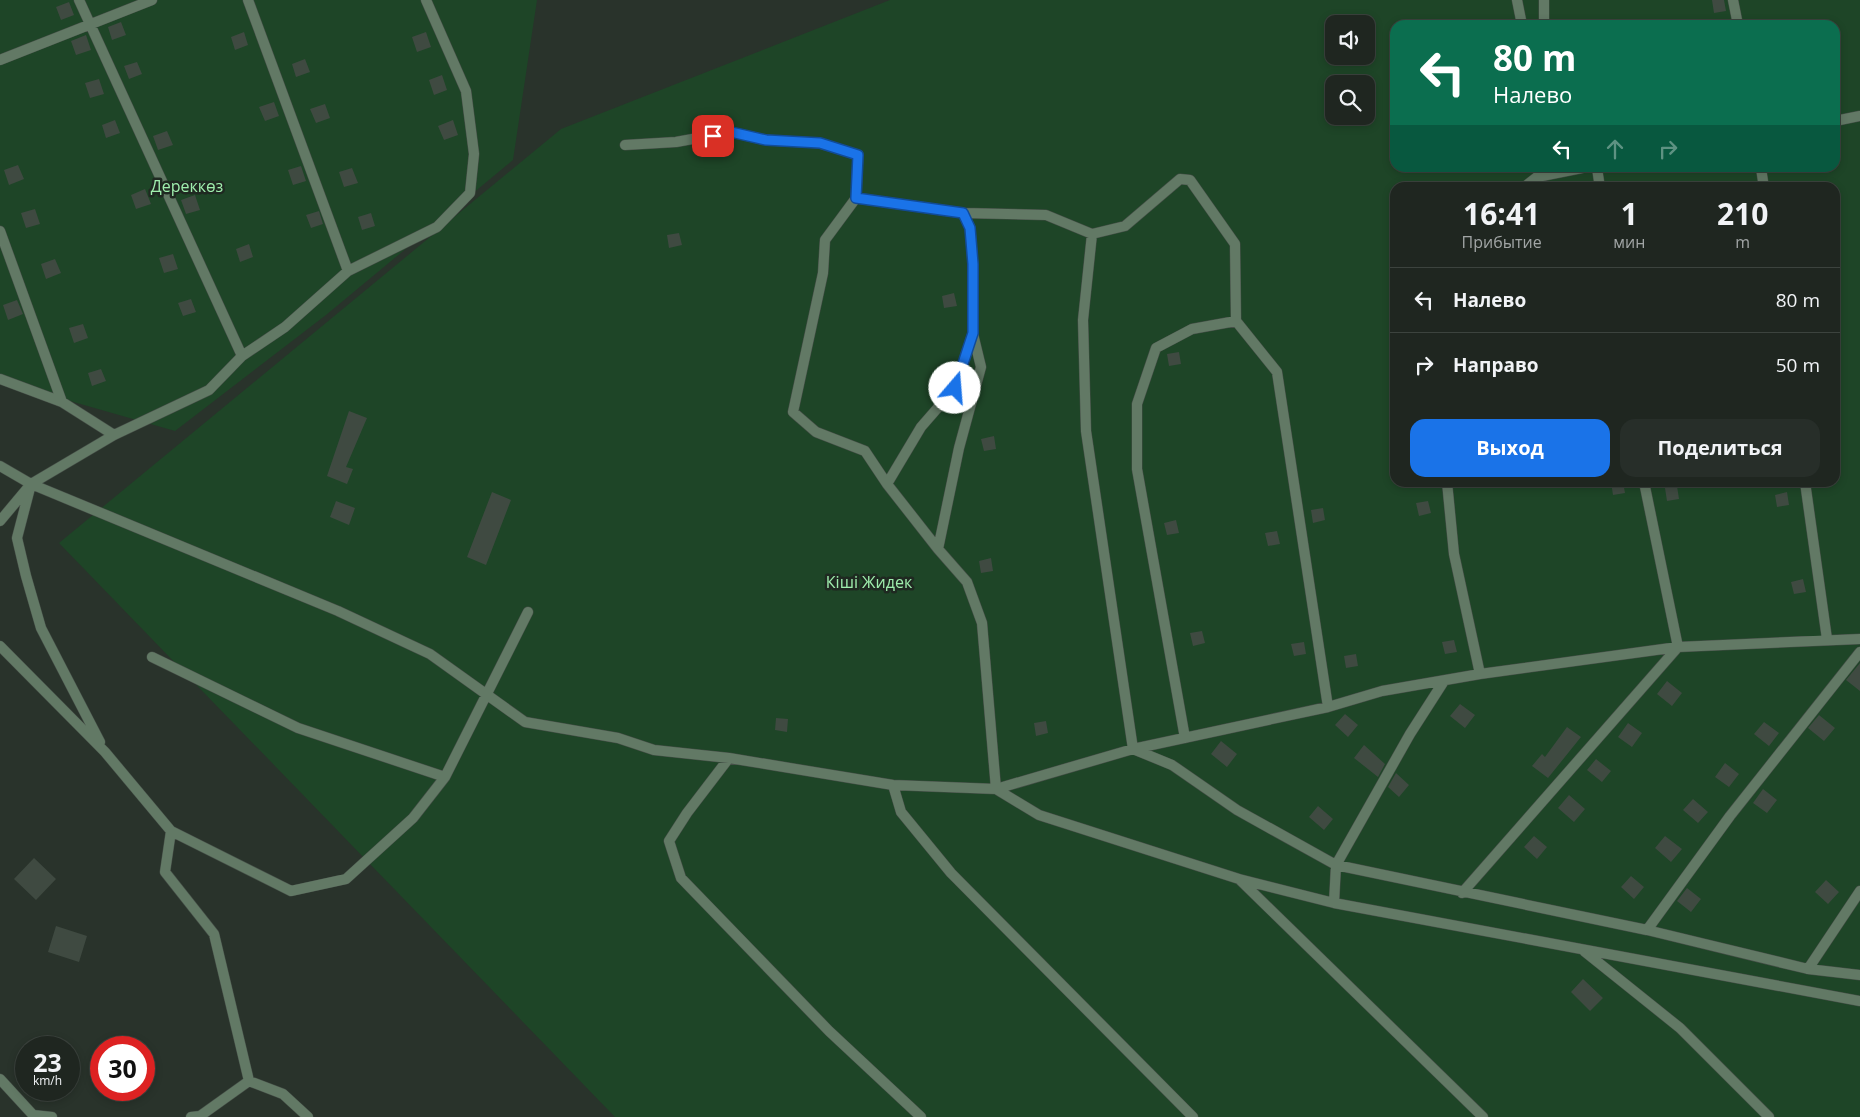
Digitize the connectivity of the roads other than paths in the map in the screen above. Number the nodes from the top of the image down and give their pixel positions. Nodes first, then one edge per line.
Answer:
1 (79, 0) edge
2 (152, 0) edge
3 (248, 0) edge
4 (426, 0) edge
5 (1518, 0) edge
6 (1544, 0) edge
7 (1733, 0) edge
8 (1521, 20) edge
9 (1544, 20) edge
10 (1737, 20) edge
11 (90, 25) junction
12 (0, 60) edge
13 (1860, 116) edge
14 (1840, 120) edge
15 (625, 145) dead end
16 (1564, 172) edge
17 (1531, 182) edge
18 (856, 198) junction
19 (963, 213) junction
20 (0, 231) edge
21 (1092, 234) junction
22 (348, 271) junction
23 (1236, 321) junction
24 (973, 333) junction
25 (242, 356) junction
26 (0, 379) edge
27 (62, 402) junction
28 (114, 435) junction
29 (0, 466) edge
30 (31, 484) junction
31 (887, 484) junction
32 (1448, 487) edge
33 (1645, 487) edge
34 (1806, 487) edge
35 (0, 521) edge
36 (938, 549) junction
37 (528, 612) dead end
38 (1827, 639) junction
39 (1860, 640) edge
40 (0, 646) edge
41 (1678, 647) junction
42 (1860, 652) edge
43 (152, 657) dead end
44 (1480, 674) junction
45 (1444, 681) junction
46 (487, 693) junction
47 (1328, 707) junction
48 (1185, 738) junction
49 (1133, 749) junction
50 (105, 752) junction
51 (729, 758) junction
52 (445, 777) junction
53 (893, 785) junction
54 (996, 789) junction
55 (171, 831) junction
56 (1336, 865) junction
57 (1239, 879) junction
58 (1860, 891) edge
59 (1462, 893) junction
60 (1334, 903) junction
61 (1647, 930) junction
62 (1582, 949) junction
63 (1808, 969) junction
64 (1860, 975) edge
65 (1860, 1001) edge
66 (0, 1078) edge
67 (249, 1081) junction
68 (32, 1116) edge
69 (52, 1117) edge
70 (191, 1117) edge
71 (308, 1117) edge
72 (921, 1117) edge
73 (1193, 1117) edge
74 (1483, 1117) edge
75 (1769, 1117) edge

1 - 11 street
2 - 11 street
3 - 22 street
4 - 22 street
5 - 8 street
6 - 9 street
7 - 10 street
11 - 12 street
11 - 25 street
13 - 14 street
15 - 18 street
16 - 17 street
18 - 19 street
18 - 31 street
19 - 21 street
19 - 24 street
20 - 27 street
21 - 23 street
21 - 49 street
22 - 25 street
23 - 47 street
23 - 48 street
24 - 31 street
24 - 36 street
25 - 28 street
26 - 27 street
27 - 28 street
28 - 30 street
29 - 30 street
30 - 35 street
30 - 46 street
30 - 50 street
31 - 36 street
32 - 44 street
33 - 41 street
34 - 38 street
36 - 54 street
37 - 46 street
38 - 39 street
38 - 41 street
40 - 50 street
41 - 44 street
41 - 59 street
42 - 61 street
43 - 52 street
44 - 45 street
45 - 47 street
45 - 56 street
46 - 51 street
46 - 52 street
47 - 48 street
48 - 49 street
49 - 54 street
49 - 56 street
50 - 55 street
51 - 53 street
51 - 72 street
52 - 55 street
53 - 54 street
53 - 73 street
54 - 57 street
55 - 67 street
56 - 59 street
56 - 60 street
57 - 60 street
57 - 74 street
58 - 63 street
59 - 61 street
60 - 62 street
61 - 63 street
62 - 65 street
62 - 75 street
63 - 64 street
66 - 68 street
67 - 70 street
67 - 71 street
68 - 69 street

